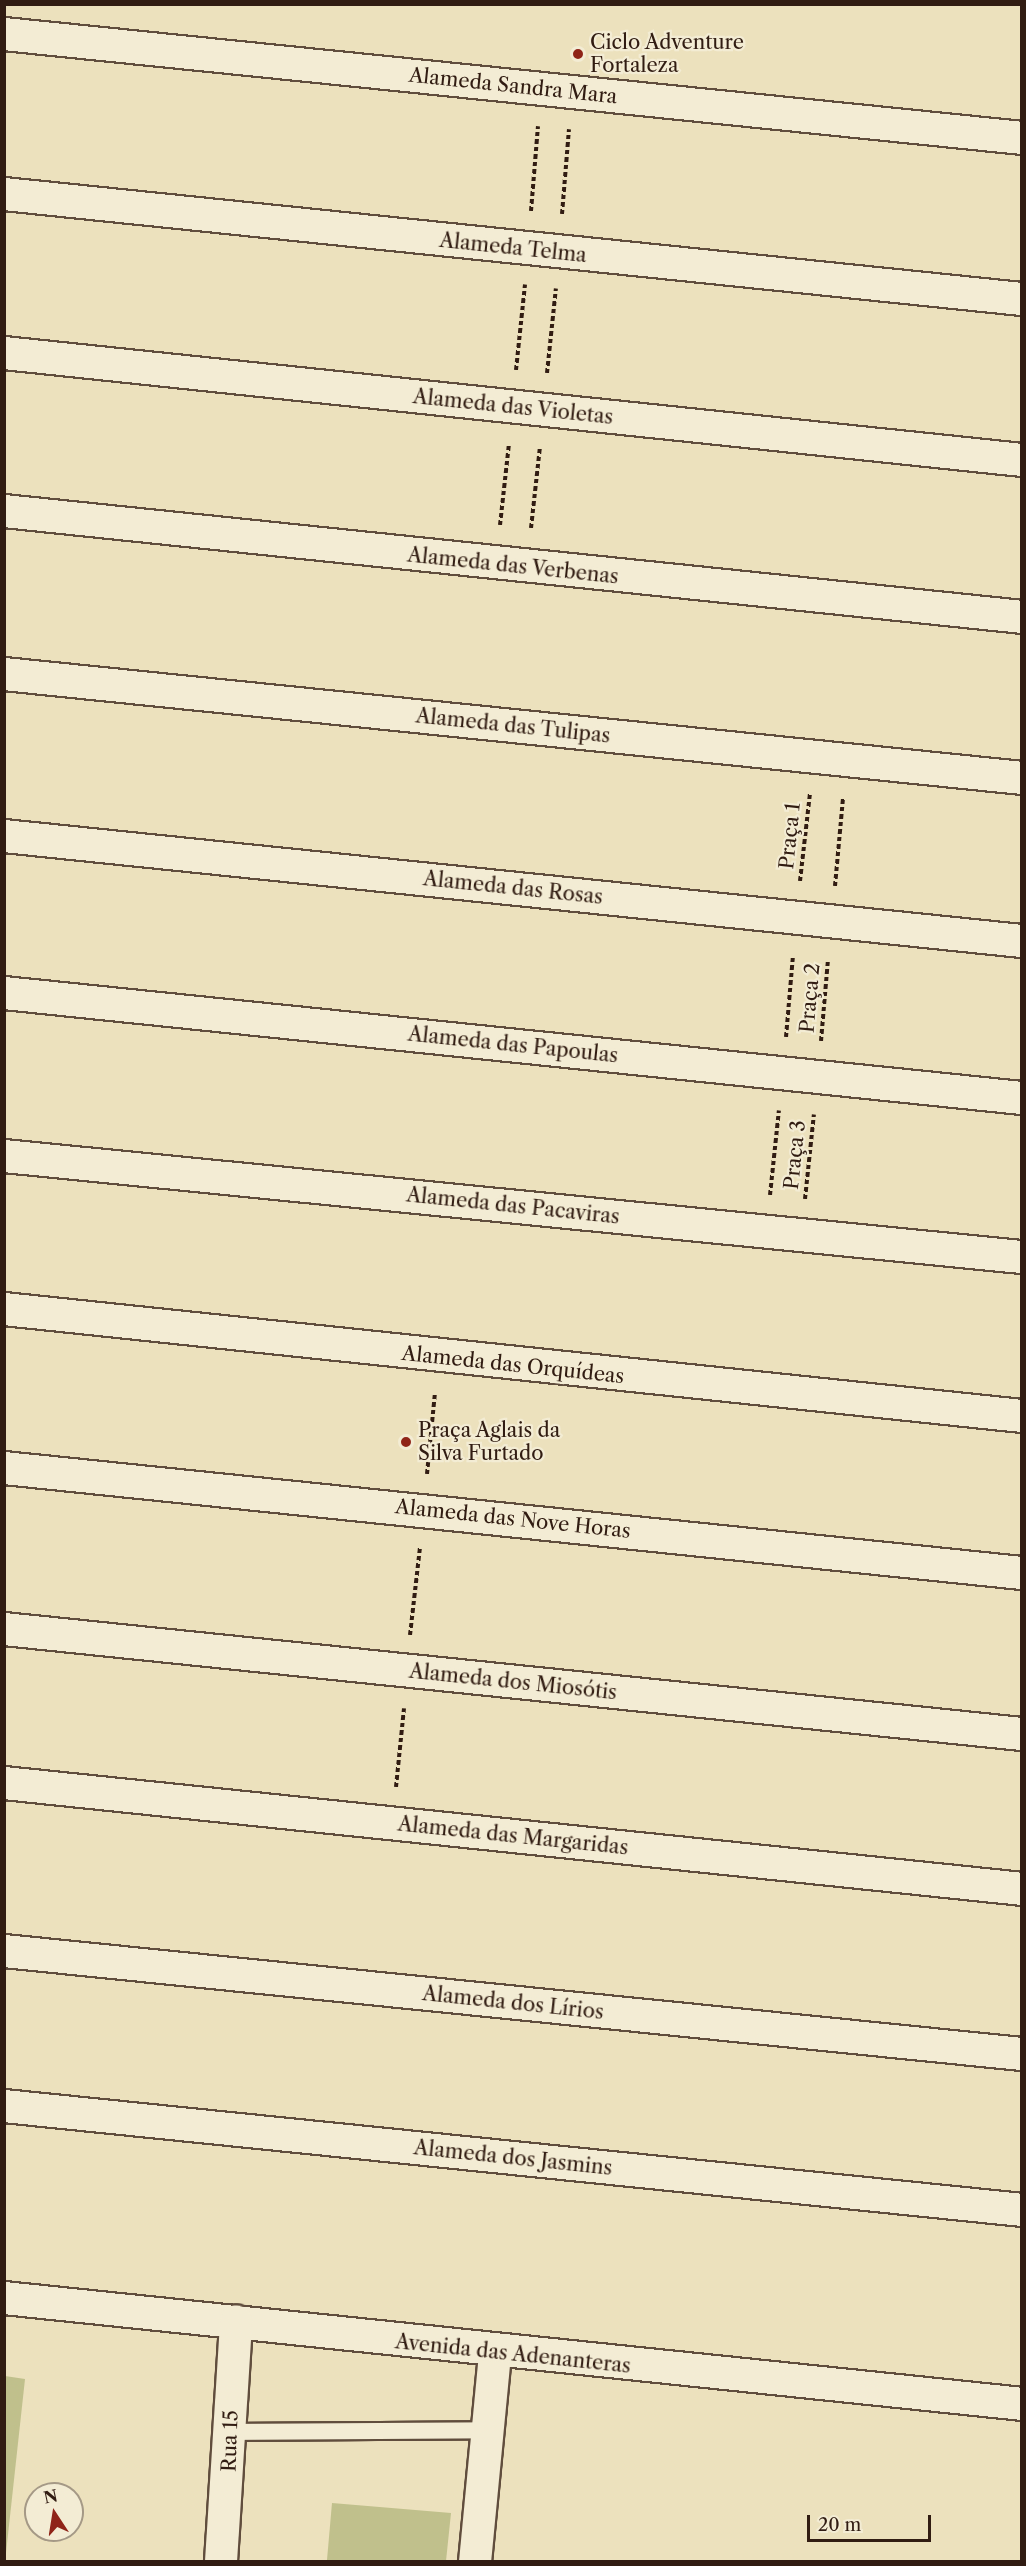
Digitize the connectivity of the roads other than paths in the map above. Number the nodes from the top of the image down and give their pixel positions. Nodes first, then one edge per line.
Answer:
1 (4, 34) edge
2 (1022, 138) edge
3 (4, 194) edge
4 (1022, 299) edge
5 (4, 353) edge
6 (1022, 460) edge
7 (4, 511) edge
8 (1022, 617) edge
9 (4, 674) edge
10 (1022, 778) edge
11 (4, 836) edge
12 (1022, 941) edge
13 (4, 993) edge
14 (1022, 1098) edge
15 (4, 1156) edge
16 (1022, 1257) edge
17 (4, 1309) edge
18 (1022, 1416) edge
19 (4, 1468) edge
20 (1022, 1573) edge
21 (4, 1629) edge
22 (1022, 1734) edge
23 (4, 1784) edge
24 (1022, 1888) edge
25 (4, 1951) edge
26 (1022, 2054) edge
27 (4, 2106) edge
28 (1022, 2210) edge
29 (4, 2298) edge
30 (236, 2321) junction
31 (495, 2354) junction
32 (1022, 2404) edge
33 (487, 2430) junction
34 (230, 2432) junction
35 (220, 2562) edge
36 (475, 2562) edge

1 - 2 street, Alameda Sandra Mara
3 - 4 street, Alameda Telma
5 - 6 street, Alameda das Violetas
7 - 8 street, Alameda das Verbenas
9 - 10 street, Alameda das Tulipas
11 - 12 street, Alameda das Rosas
13 - 14 street, Alameda das Papoulas
15 - 16 street, Alameda das Pacaviras
17 - 18 street, Alameda das Orquídeas
19 - 20 street, Alameda das Nove Horas
21 - 22 street, Alameda dos Miosótis
23 - 24 street, Alameda das Margaridas
25 - 26 street, Alameda dos Lírios
27 - 28 street, Alameda dos Jasmins
29 - 30 street, Avenida das Adenanteras
30 - 31 street, Avenida das Adenanteras
30 - 34 street, Rua 15
31 - 32 street, Avenida das Adenanteras
31 - 33 street
33 - 34 lane
33 - 36 street
34 - 35 street, Rua 15

